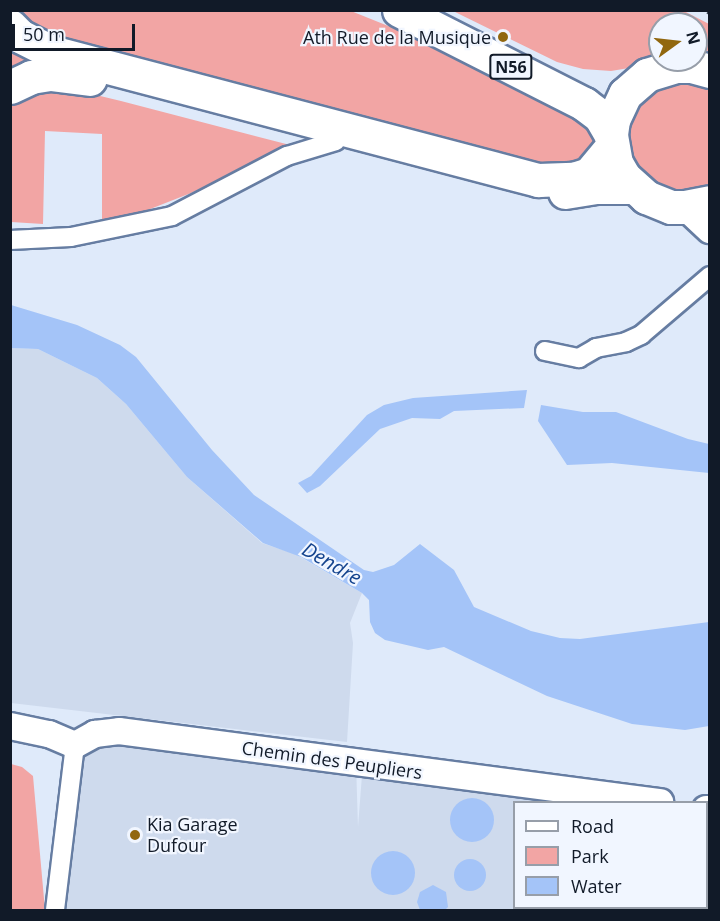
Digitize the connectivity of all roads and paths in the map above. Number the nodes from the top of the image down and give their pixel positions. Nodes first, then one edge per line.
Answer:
1 (399, 10) edge
2 (424, 10) edge
3 (10, 26) edge
4 (657, 72) edge
5 (635, 84) junction
6 (10, 87) edge
7 (336, 141) junction
8 (612, 141) junction
9 (632, 187) junction
10 (697, 205) edge
11 (710, 230) edge
12 (10, 240) edge
13 (710, 276) edge
14 (545, 351) dead end
15 (10, 726) edge
16 (75, 745) junction
17 (652, 801) edge
18 (55, 910) edge

1 - 8 highway, N56
2 - 5 highway, N56
3 - 8 highway
4 - 5 highway, N56
5 - 8 highway, N56
6 - 7 highway
7 - 9 highway
7 - 12 street
8 - 9 highway, N56
9 - 10 highway, N56
10 - 11 street
13 - 14 street
15 - 16 street
16 - 17 street, Chemin des Peupliers
16 - 18 street

